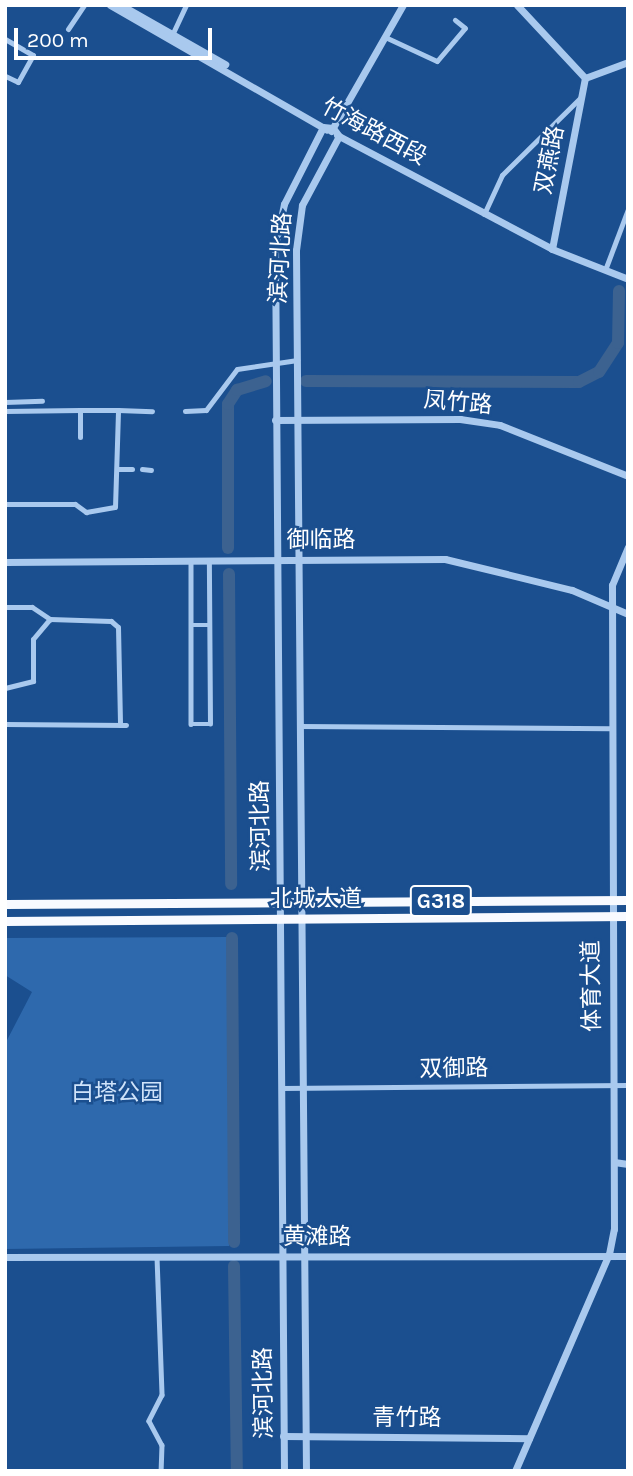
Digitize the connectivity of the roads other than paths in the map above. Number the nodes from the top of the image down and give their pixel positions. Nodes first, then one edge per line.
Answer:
1 (84, 5) edge
2 (110, 5) edge
3 (121, 5) edge
4 (186, 5) edge
5 (403, 5) edge
6 (517, 5) edge
7 (456, 20) dead end
8 (68, 29) dead end
9 (172, 35) junction
10 (385, 37) junction
11 (5, 39) edge
12 (628, 62) edge
13 (5, 76) edge
14 (585, 78) junction
15 (582, 97) junction
16 (323, 127) junction
17 (334, 132) junction
18 (628, 209) edge
19 (485, 213) junction
20 (552, 247) junction
21 (606, 268) junction
22 (628, 277) edge
23 (276, 362) junction
24 (297, 362) junction
25 (42, 401) dead end
26 (5, 402) edge
27 (80, 410) junction
28 (118, 410) junction
29 (5, 411) edge
30 (152, 411) dead end
31 (185, 411) dead end
32 (275, 420) junction
33 (298, 420) junction
34 (80, 437) dead end
35 (118, 469) junction
36 (132, 469) dead end
37 (142, 469) dead end
38 (151, 470) dead end
39 (628, 476) edge
40 (5, 503) edge
41 (628, 547) edge
42 (277, 560) junction
43 (298, 560) junction
44 (191, 561) junction
45 (211, 561) junction
46 (5, 562) edge
47 (5, 607) edge
48 (611, 608) junction
49 (628, 614) edge
50 (50, 620) junction
51 (191, 625) junction
52 (209, 625) junction
53 (5, 688) edge
54 (5, 724) edge
55 (300, 726) junction
56 (610, 728) junction
57 (611, 900) junction
58 (628, 900) edge
59 (281, 902) junction
60 (302, 902) junction
61 (5, 904) edge
62 (628, 916) edge
63 (610, 917) junction
64 (281, 919) junction
65 (301, 919) junction
66 (5, 921) edge
67 (614, 1085) junction
68 (628, 1085) edge
69 (281, 1088) junction
70 (302, 1088) junction
71 (614, 1162) junction
72 (628, 1164) edge
73 (609, 1254) junction
74 (282, 1256) junction
75 (304, 1256) junction
76 (628, 1256) edge
77 (5, 1257) edge
78 (157, 1257) junction
79 (283, 1436) junction
80 (305, 1436) junction
81 (529, 1438) junction
82 (161, 1471) edge
83 (284, 1471) edge
84 (306, 1471) edge
85 (515, 1471) edge

1 - 8 street
2 - 9 street, 竹海路西段
3 - 9 street, 竹海路西段
4 - 9 street
5 - 10 street
6 - 14 street
7 - 10 street
9 - 16 street, 竹海路西段
9 - 17 street, 竹海路西段
10 - 17 street
11 - 13 street
12 - 14 street
14 - 15 street, 双燕路
15 - 19 street
15 - 20 street, 双燕路
16 - 17 street
16 - 23 street, 滨河北路
17 - 19 street, 竹海路西段
17 - 24 street, 滨河北路
18 - 21 street
19 - 20 street, 竹海路西段
20 - 21 street, 竹海路西段
21 - 22 street, 竹海路西段
23 - 24 street
23 - 31 street
23 - 32 street, 滨河北路
24 - 33 street, 滨河北路
25 - 26 street
27 - 28 street
27 - 29 street
27 - 34 street
28 - 30 street
28 - 35 street
32 - 33 street, 凤竹路
32 - 42 street, 滨河北路
33 - 39 street, 凤竹路
33 - 43 street, 滨河北路
35 - 36 street
35 - 40 street
37 - 38 street
41 - 48 street, 体育大道
42 - 43 street, 御临路
42 - 45 street, 御临路
42 - 59 street, 滨河北路
43 - 48 street, 御临路
43 - 55 street, 滨河北路
44 - 45 street, 御临路
44 - 46 street, 御临路
44 - 51 street
45 - 52 street
47 - 50 street
48 - 49 street, 御临路
48 - 56 street, 体育大道
50 - 53 street
50 - 54 street
51 - 52 street
51 - 52 street
55 - 56 street
55 - 60 street, 滨河北路
56 - 57 street, 体育大道
57 - 58 highway, 北城大道 / G318
57 - 60 highway, 北城大道 / G318
57 - 63 street, 体育大道
59 - 60 highway, 北城大道 / G318
59 - 61 highway, 北城大道 / G318
59 - 64 street, 滨河北路
60 - 65 street, 滨河北路
62 - 63 highway, 北城大道 / G318
63 - 65 highway, 北城大道 / G318
63 - 67 street, 体育大道
64 - 65 highway, 北城大道 / G318
64 - 66 highway, 北城大道 / G318
64 - 69 street, 滨河北路
65 - 70 street, 滨河北路
67 - 68 street, 双御路
67 - 70 street, 双御路
67 - 71 street, 体育大道
69 - 70 street, 双御路
69 - 74 street, 滨河北路
70 - 75 street, 滨河北路
71 - 72 street
71 - 73 street, 体育大道
73 - 75 street, 黄滩路
73 - 76 street, 黄滩路
73 - 81 street, 体育大道
74 - 75 street, 黄滩路
74 - 78 street, 黄滩路
74 - 79 street, 滨河北路
75 - 80 street, 滨河北路
77 - 78 street, 黄滩路
78 - 82 street
79 - 80 street, 青竹路
79 - 83 street, 滨河北路
80 - 81 street, 青竹路
80 - 84 street, 滨河北路
81 - 85 street, 体育大道

